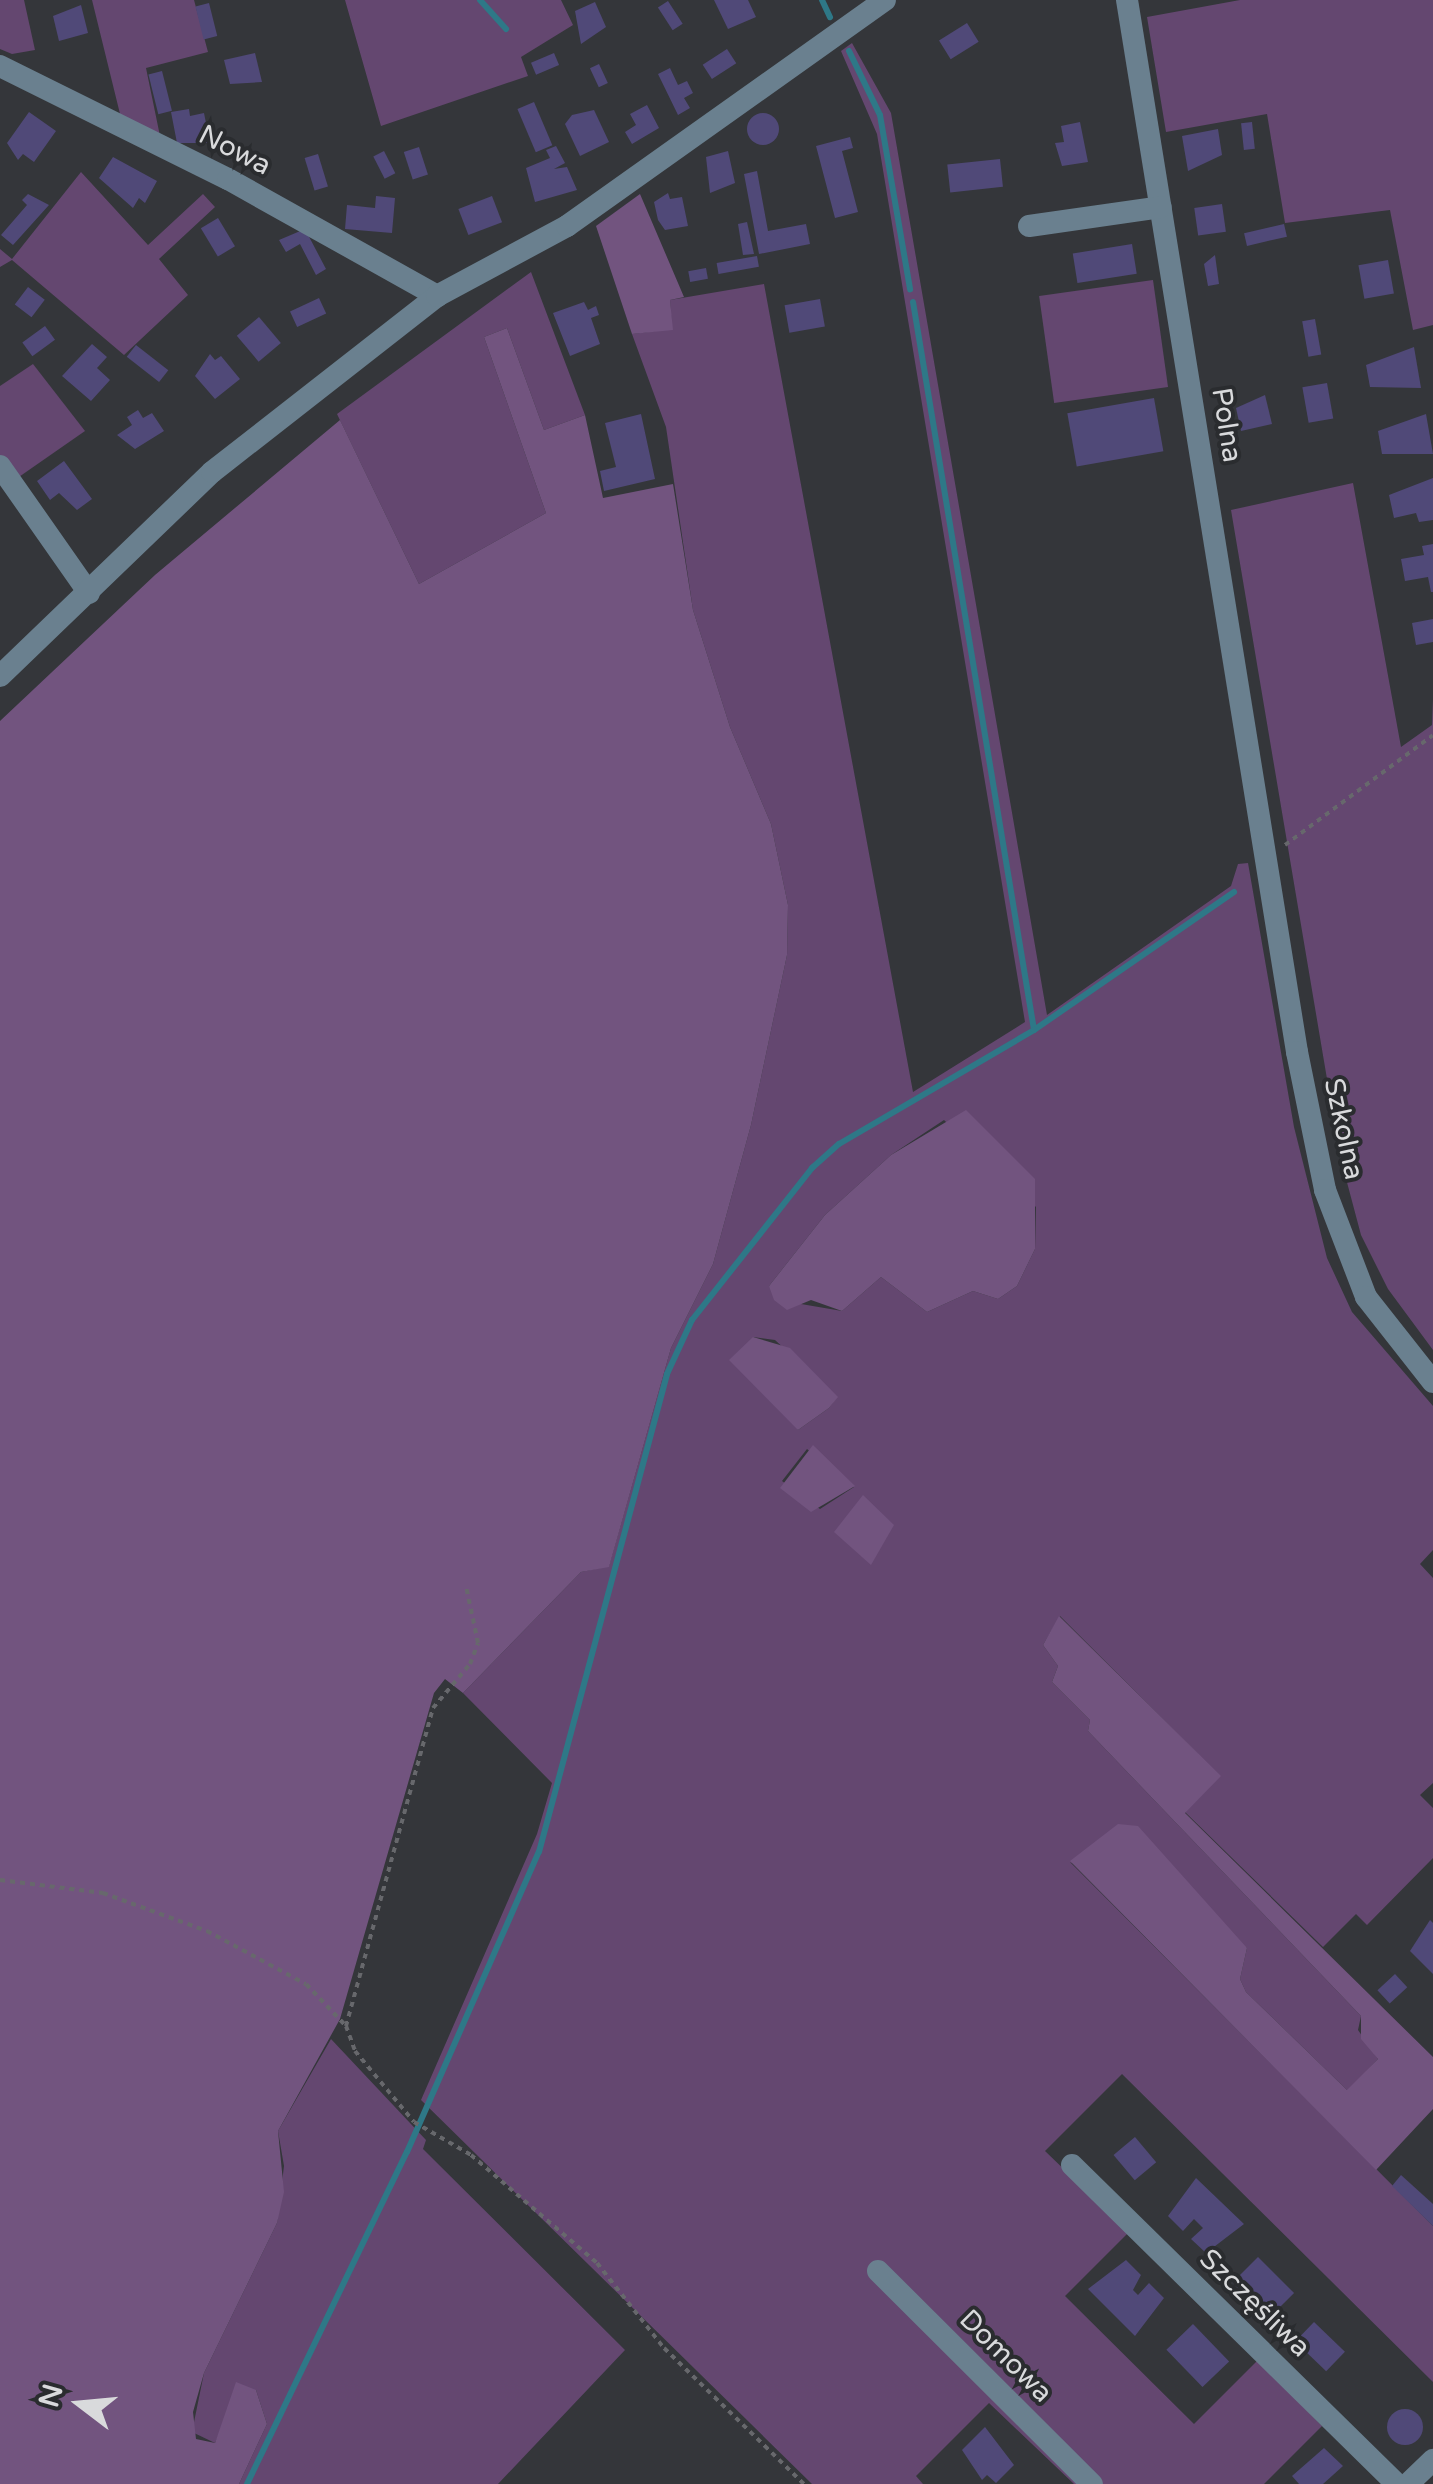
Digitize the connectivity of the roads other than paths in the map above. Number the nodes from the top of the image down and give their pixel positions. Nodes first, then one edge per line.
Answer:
1 (885, 0) edge
2 (1127, 0) edge
3 (0, 66) edge
4 (1161, 207) junction
5 (1029, 226) dead end
6 (437, 296) junction
7 (0, 466) edge
8 (88, 594) junction
9 (0, 676) edge
10 (1266, 860) joint
11 (1433, 1382) edge
12 (1072, 2165) dead end
13 (878, 2271) dead end
14 (1433, 2460) edge
15 (1092, 2484) edge
16 (1398, 2484) edge
17 (1408, 2484) edge

1 - 6 street
2 - 4 street, Polna
3 - 6 street, Nowa
4 - 5 street
4 - 10 street, Polna
6 - 8 street
7 - 8 street
8 - 9 street
10 - 11 street, Szkolna
12 - 16 street, Szczęśliwa
13 - 15 street, Domowa
14 - 17 street

